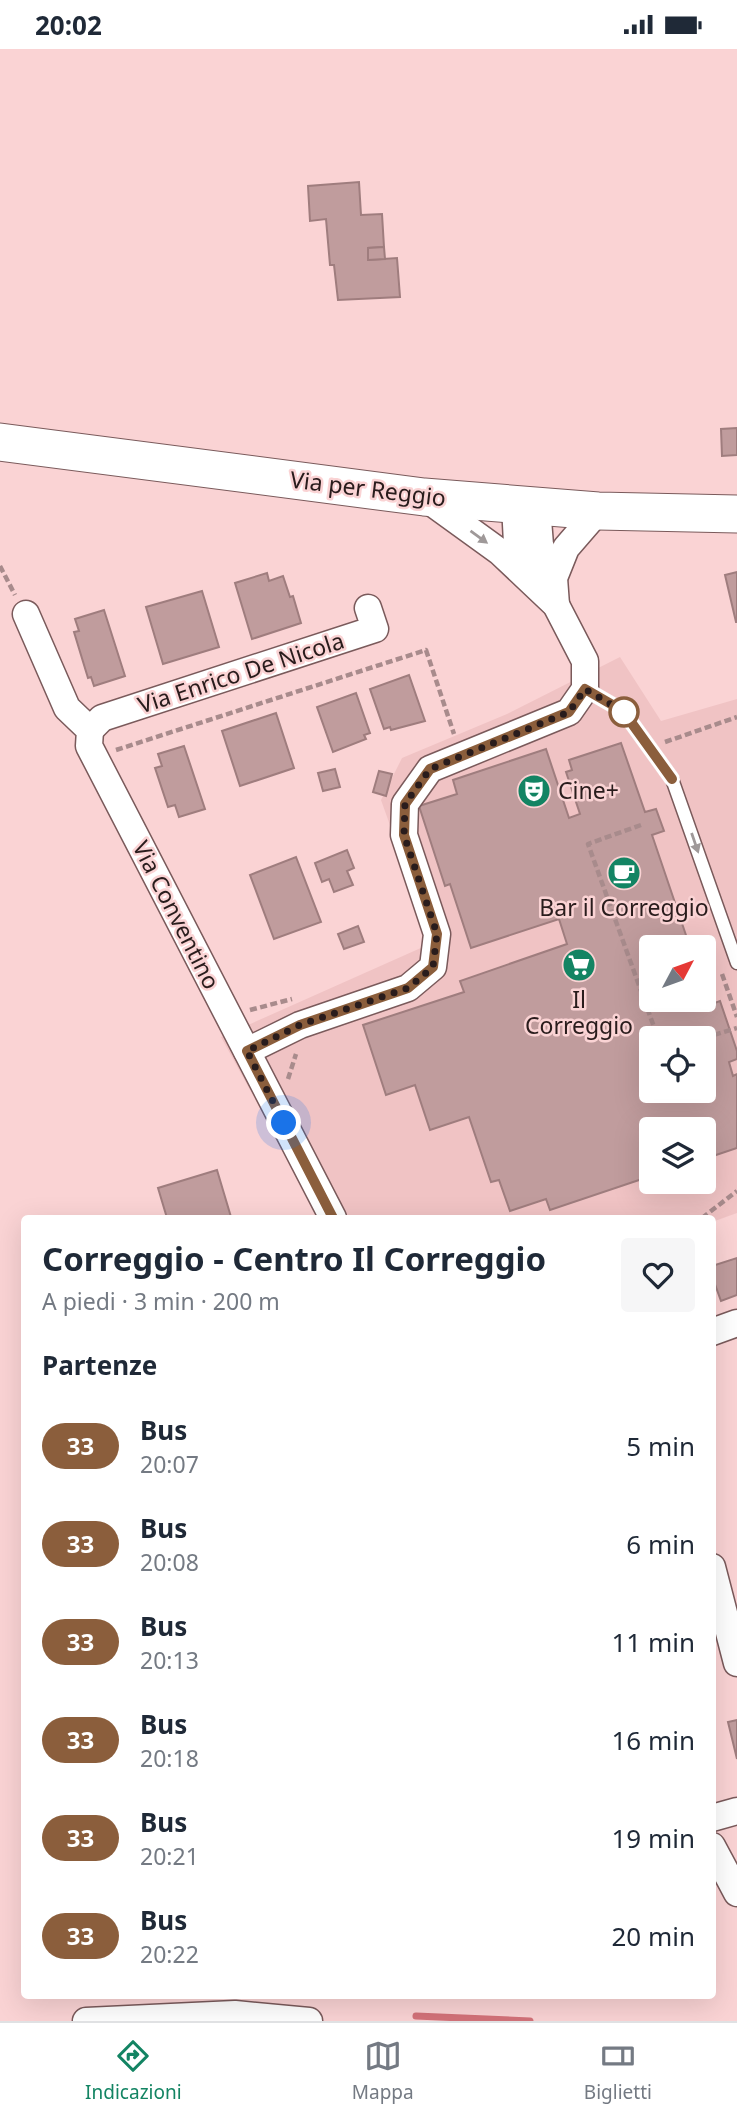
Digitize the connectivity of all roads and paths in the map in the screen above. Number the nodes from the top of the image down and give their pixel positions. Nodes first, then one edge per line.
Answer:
1 (0, 442) edge
2 (424, 497) junction
3 (526, 506) junction
4 (598, 511) junction
5 (737, 514) edge
6 (0, 566) edge
7 (527, 578) junction
8 (554, 578) junction
9 (556, 605) junction
10 (368, 608) dead end
11 (26, 614) joint
12 (585, 689) junction
13 (737, 716) edge
14 (90, 730) junction
15 (673, 738) dead end
16 (457, 741) dead end
17 (113, 751) dead end
18 (640, 825) dead end
19 (737, 963) edge
20 (292, 999) dead end
21 (247, 1011) dead end
22 (654, 1026) edge
23 (737, 1028) edge
24 (716, 1034) edge
25 (247, 1051) junction
26 (737, 1191) edge
27 (331, 1215) edge
28 (706, 1215) edge
29 (737, 1323) edge
30 (716, 1331) edge
31 (716, 1582) edge
32 (737, 1663) edge
33 (737, 1811) edge
34 (716, 1817) edge
35 (716, 1854) edge
36 (737, 1893) edge
37 (86, 2021) edge
38 (309, 2021) edge

1 - 2 main road, Via per Reggio
2 - 3 main road, Via per Reggio
2 -> 7 street
3 - 4 main road, Via per Reggio
3 - 7 street
3 - 8 street
4 - 5 main road, Via per Reggio
4 - 8 street
6 - 11 path
7 - 9 street
8 - 9 street
9 - 12 street
10 - 14 street, Via Enrico De Nicola
11 - 14 street
12 -> 19 lane
12 - 25 street
13 - 15 path
14 - 25 street, Via Conventino
16 - 17 path
18 - 22 path
20 - 21 path
23 - 24 path
25 - 27 street, Via Conventino
26 - 28 path
29 - 30 street
31 - 32 street
33 - 34 street
35 - 36 street
37 - 38 street

